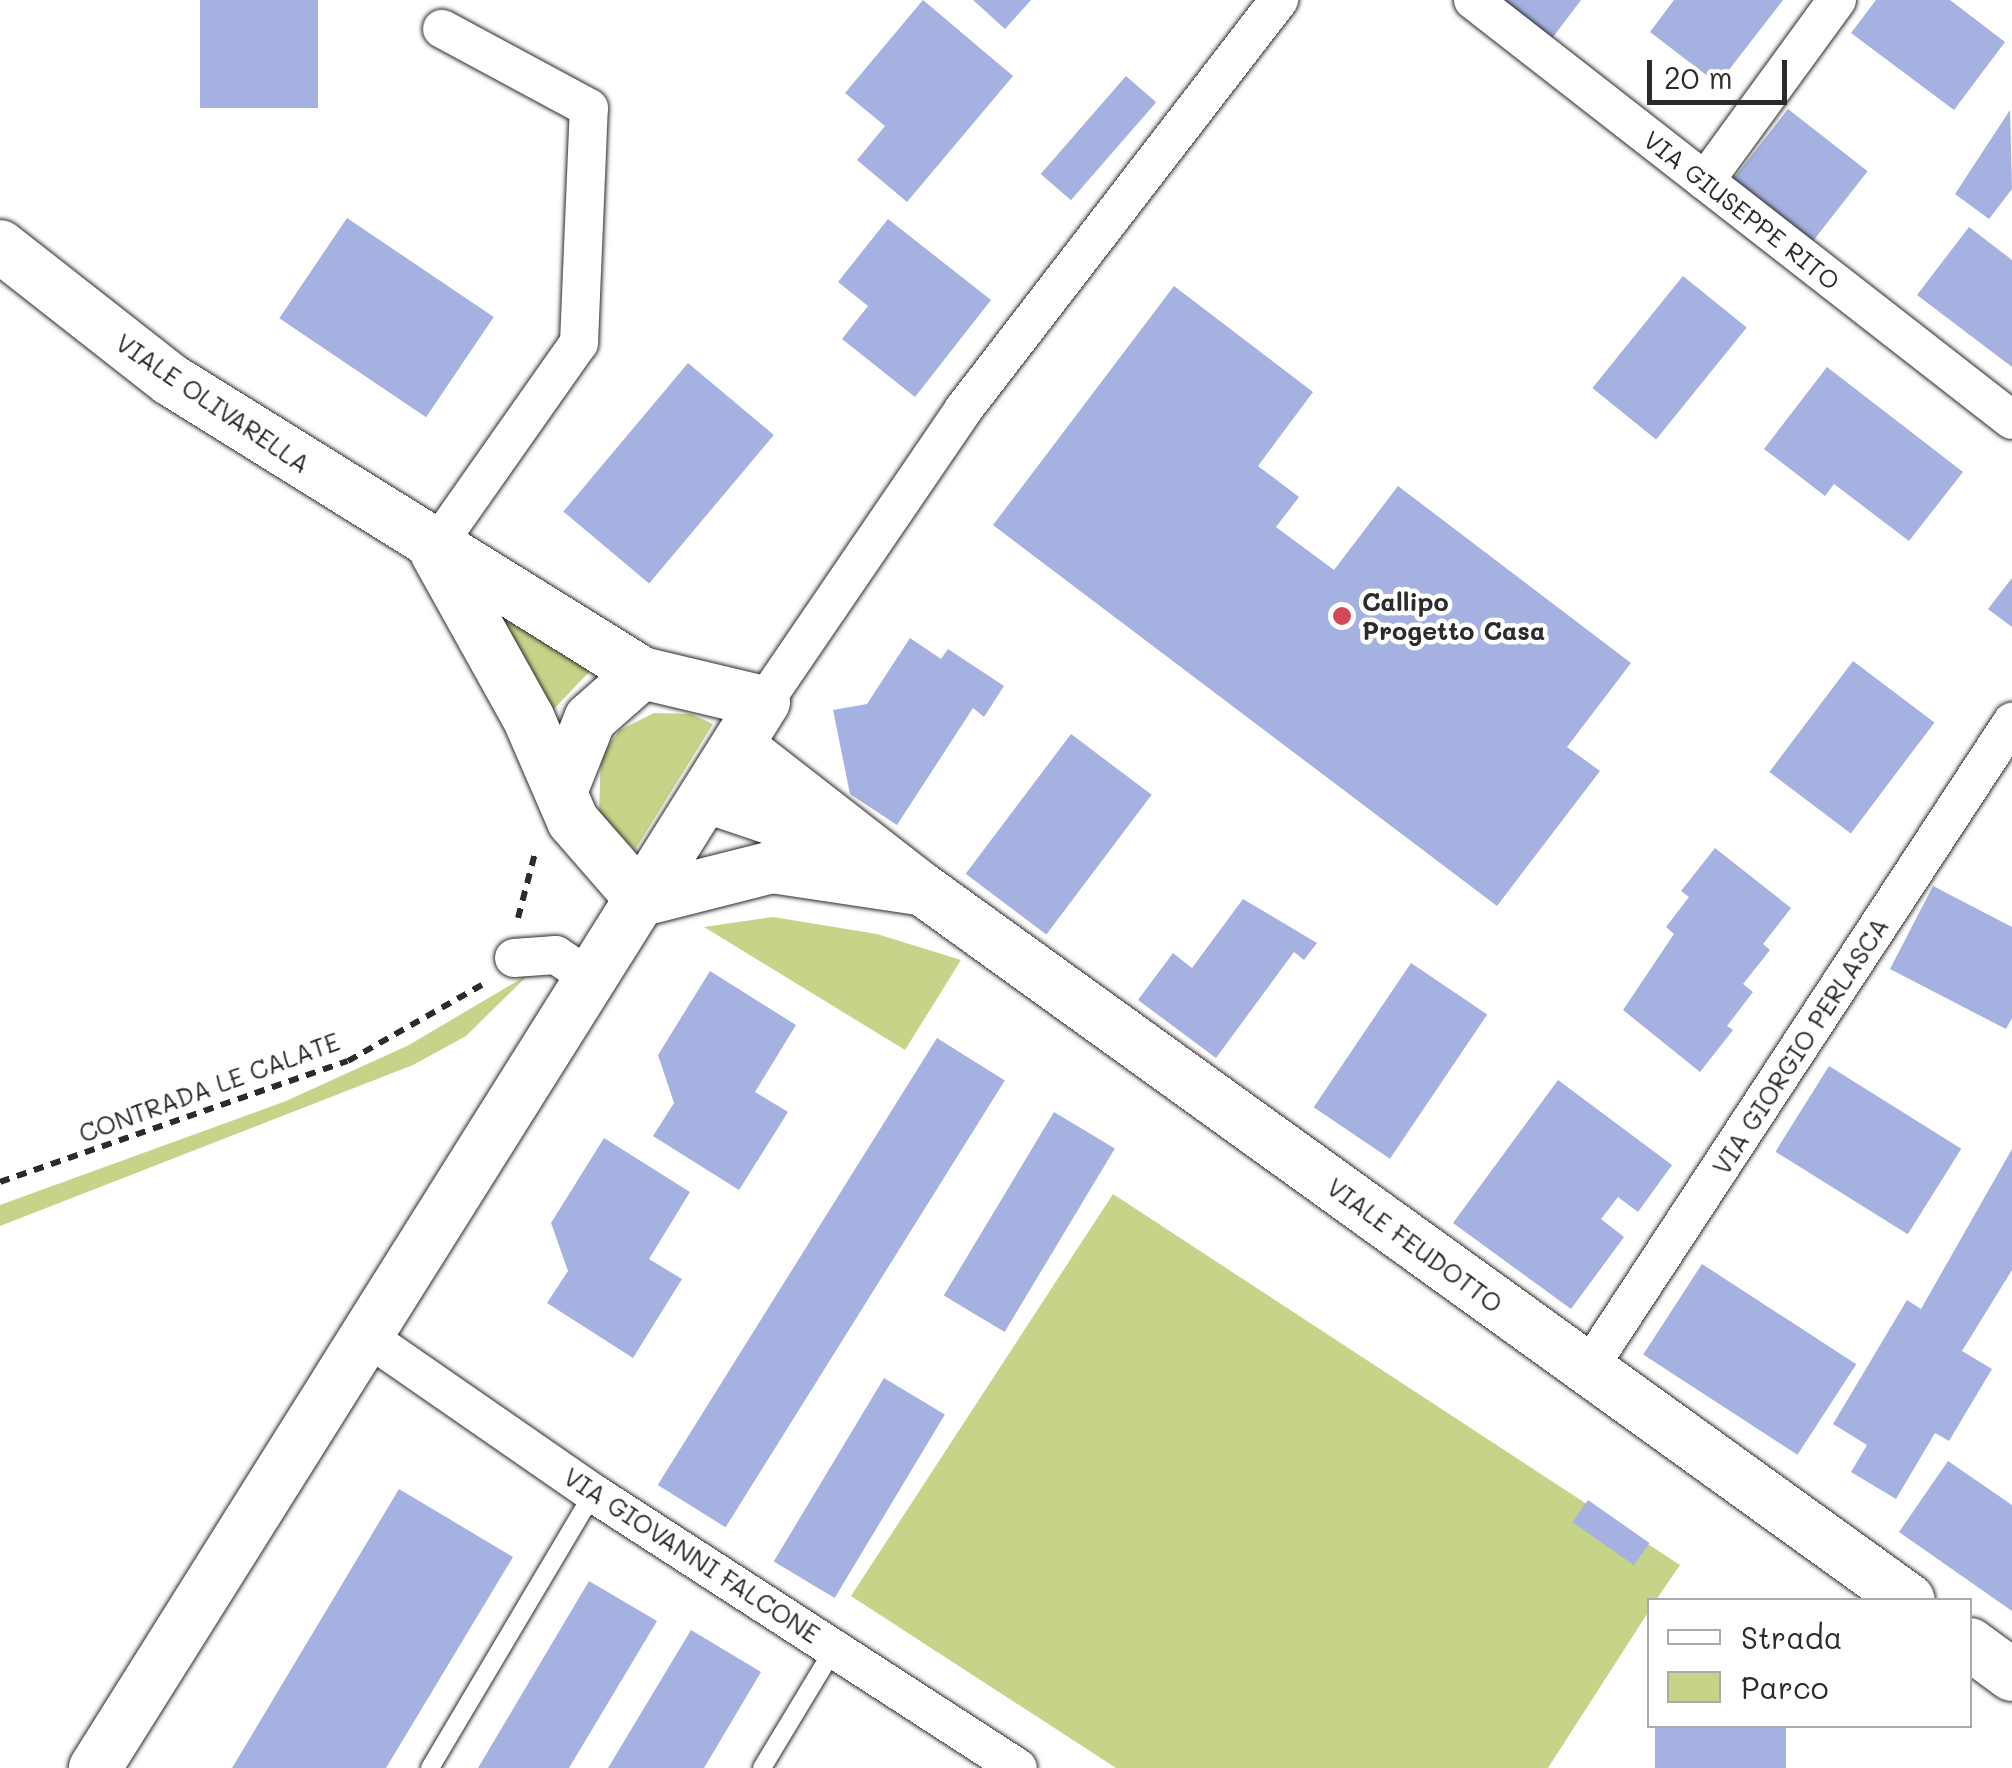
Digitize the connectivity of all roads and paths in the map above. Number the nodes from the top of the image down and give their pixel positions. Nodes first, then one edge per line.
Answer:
1 (1279, 0) edge
2 (1473, 0) edge
3 (1838, 0) edge
4 (442, 29) dead end
5 (1705, 181) junction
6 (0, 246) edge
7 (2012, 420) edge
8 (434, 549) junction
9 (642, 674) junction
10 (764, 702) junction
11 (2012, 722) edge
12 (738, 746) junction
13 (561, 792) junction
14 (707, 797) junction
15 (537, 841) dead end
16 (880, 856) junction
17 (922, 889) junction
18 (642, 900) junction
19 (514, 958) junction
20 (592, 980) junction
21 (0, 1182) edge
22 (369, 1338) junction
23 (1588, 1369) junction
24 (593, 1493) junction
25 (1906, 1598) edge
26 (1972, 1645) edge
27 (834, 1646) junction
28 (2012, 1675) edge
29 (95, 1768) edge
30 (430, 1768) edge
31 (762, 1768) edge
32 (1018, 1768) edge

1 - 10 street
2 - 5 street, VIA GIUSEPPE RITO
3 - 5 street
4 - 8 street
5 - 7 street, VIA GIUSEPPE RITO
6 - 8 street, VIALE OLIVARELLA
8 - 9 street, VIALE OLIVARELLA
8 - 13 street, VIALE OLIVARELLA
9 - 10 street, VIALE OLIVARELLA
9 - 13 street
10 - 12 street
11 - 23 street, VIA GIORGIO PERLASCA
12 - 14 street
12 - 16 street, VIALE FEUDOTTO
13 - 18 street, VIALE OLIVARELLA
14 - 16 street
14 - 18 street
15 - 19 path
16 - 17 street, VIALE FEUDOTTO
17 - 18 street
17 - 23 street, VIALE FEUDOTTO
18 - 20 street
19 - 20 street
19 - 21 path, CONTRADA LE CALATE
20 - 22 street
22 - 24 street, VIA GIOVANNI FALCONE
22 - 29 street
23 - 25 street, VIALE FEUDOTTO
24 - 27 street, VIA GIOVANNI FALCONE
24 - 30 lane
26 - 28 street
27 - 31 lane
27 - 32 street, VIA GIOVANNI FALCONE

